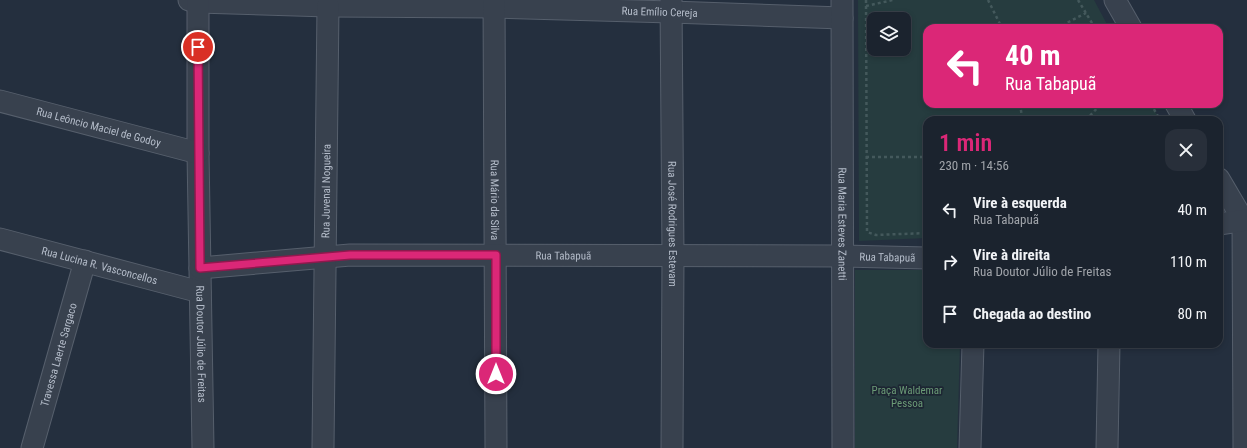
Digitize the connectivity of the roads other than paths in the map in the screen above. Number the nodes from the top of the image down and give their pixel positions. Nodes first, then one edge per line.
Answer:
1 (1115, 0) edge
2 (195, 1) edge
3 (494, 3) edge
4 (328, 6) junction
5 (671, 6) edge
6 (842, 9) edge
7 (1129, 24) edge
8 (0, 100) edge
9 (198, 153) junction
10 (1223, 185) edge
11 (1245, 220) edge
12 (1223, 223) edge
13 (0, 239) edge
14 (496, 255) junction
15 (672, 256) junction
16 (843, 256) junction
17 (324, 257) junction
18 (923, 258) edge
19 (85, 261) junction
20 (200, 268) junction
21 (200, 292) junction
22 (973, 348) edge
23 (1109, 348) edge
24 (32, 448) edge
25 (203, 448) edge
26 (323, 448) edge
27 (496, 448) edge
28 (672, 448) edge
29 (843, 448) edge
30 (970, 448) edge
31 (1107, 448) edge
32 (1244, 448) edge

1 - 7 street
2 - 4 street, Rua Emílio Cereja
2 - 9 street, Rua Doutor Júlio de Freitas
3 - 4 street, Rua Emílio Cereja
3 - 5 street, Rua Emílio Cereja
3 - 14 street, Rua Mário da Silva
4 - 17 street, Rua Juvenal Nogueira
5 - 6 street, Rua Emílio Cereja
5 - 15 street, Rua José Rodrigues Estevam
6 - 16 street, Rua Maria Esteves Zanetti
8 - 9 street, Rua Leôncio Maciel de Godoy
9 - 20 street, Rua Doutor Júlio de Freitas
10 - 11 street
11 - 12 street
11 - 32 street
13 - 19 street, Rua Lucina R. Vasconcellos
14 - 15 street, Rua Tabapuã
14 - 17 street, Rua Tabapuã
14 - 27 street, Rua Mário da Silva
15 - 16 street, Rua Tabapuã
15 - 28 street, Rua José Rodrigues Estevam
16 - 18 street, Rua Tabapuã
16 - 29 street, Rua Maria Esteves Zanetti
17 - 20 street, Rua Tabapuã
17 - 26 street, Rua Juvenal Nogueira
19 - 21 street, Rua Lucina R. Vasconcellos
19 - 24 street, Travessa Laerte Sargaco
20 - 21 street, Rua Doutor Júlio de Freitas
21 - 25 street, Rua Doutor Júlio de Freitas
22 - 30 street
23 - 31 street

